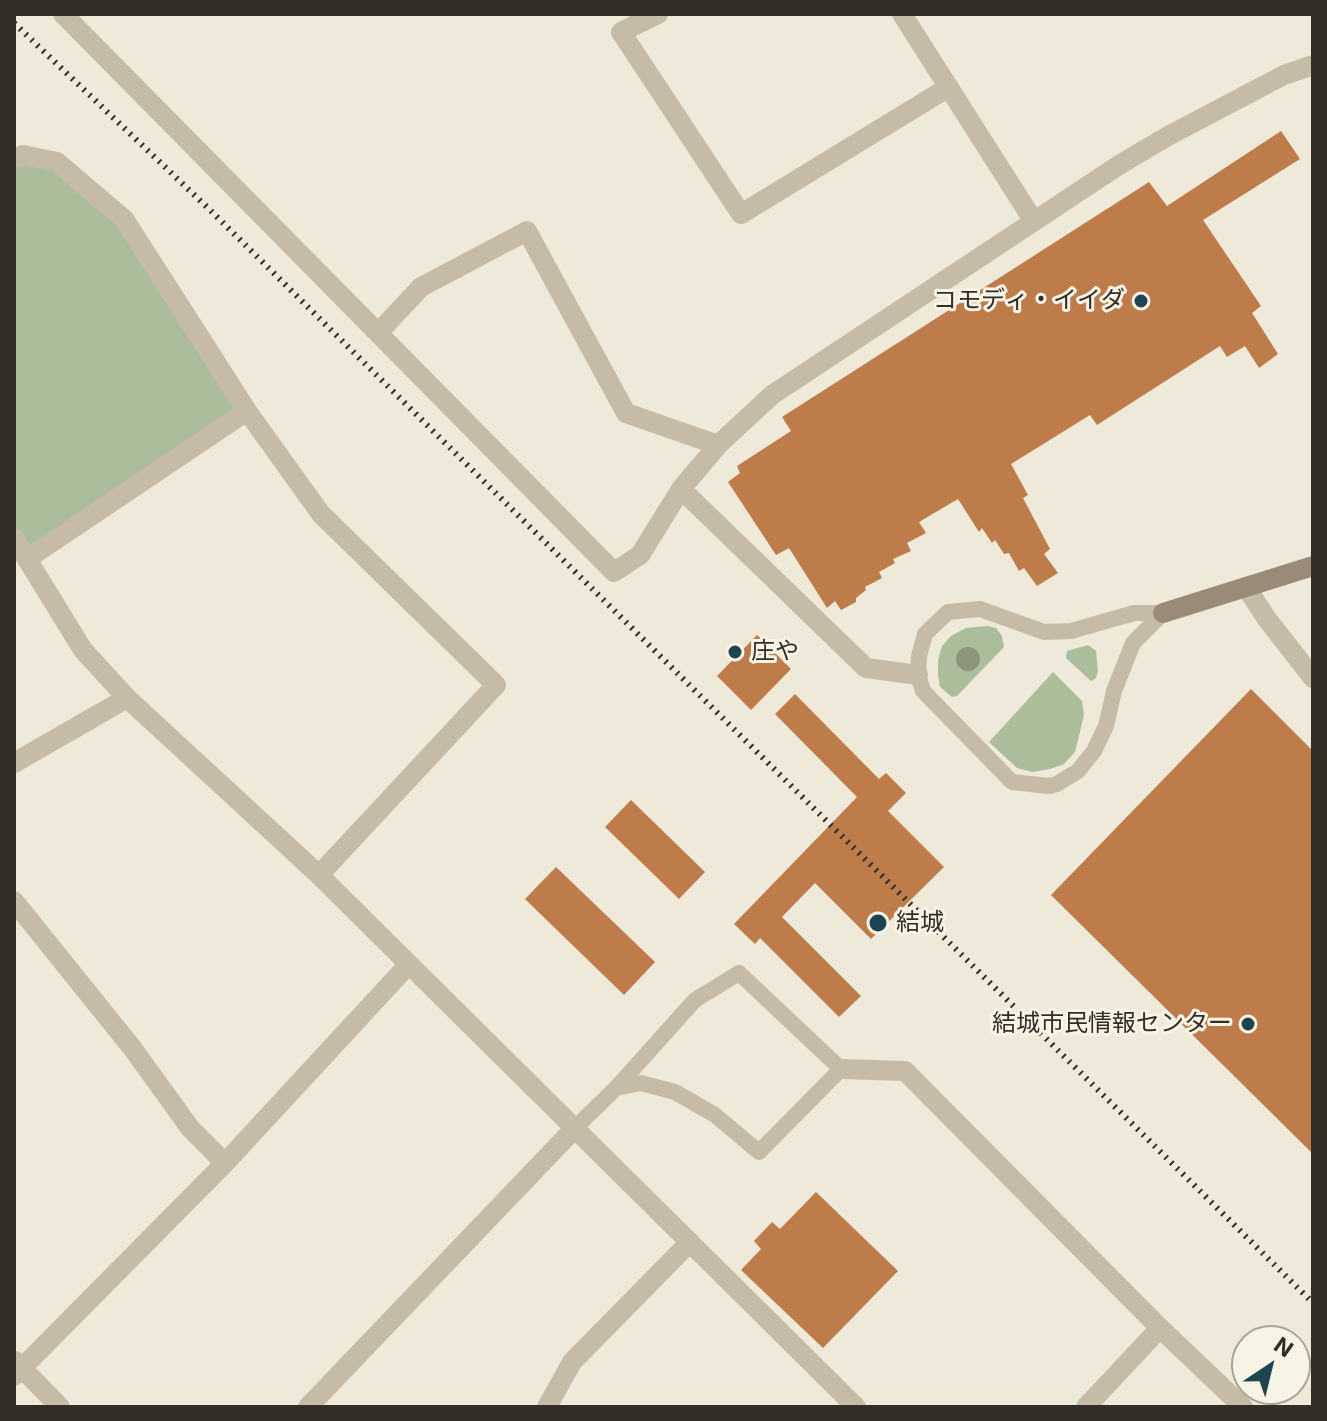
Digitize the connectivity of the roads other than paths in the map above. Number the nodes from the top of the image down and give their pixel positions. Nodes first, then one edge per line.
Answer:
1 (63, 14) edge
2 (658, 14) edge
3 (902, 14) edge
4 (1313, 65) edge
5 (949, 87) junction
6 (17, 153) edge
7 (1033, 220) junction
8 (378, 333) junction
9 (247, 411) junction
10 (718, 445) junction
11 (681, 489) junction
12 (14, 538) edge
13 (27, 559) junction
14 (1313, 566) edge
15 (1246, 587) junction
16 (1163, 613) junction
17 (918, 675) junction
18 (1313, 678) edge
19 (127, 698) junction
20 (14, 763) edge
21 (319, 875) junction
22 (14, 901) edge
23 (409, 964) junction
24 (841, 1069) junction
25 (616, 1088) junction
26 (574, 1129) junction
27 (225, 1163) junction
28 (690, 1242) junction
29 (1160, 1328) junction
30 (16, 1369) edge
31 (60, 1407) edge
32 (308, 1407) edge
33 (547, 1407) edge
34 (856, 1407) edge
35 (1086, 1407) edge
36 (1243, 1407) edge

1 - 8 street
2 - 5 street
3 - 5 street
4 - 7 street
5 - 7 street
6 - 9 street
7 - 10 street
8 - 10 street
8 - 11 street
9 - 13 street
9 - 21 street
10 - 11 street
11 - 17 street
12 - 13 street
13 - 19 street
14 - 15 main road
15 - 16 main road
15 - 18 street
16 - 17 lane
16 - 17 lane
19 - 20 street
19 - 21 street
21 - 23 street
22 - 27 street
23 - 26 street
23 - 27 street
24 - 25 lane
24 - 25 lane
24 - 29 street
25 - 26 lane
26 - 28 street
26 - 32 street
27 - 30 street
28 - 33 street
28 - 34 street
29 - 35 street
29 - 36 street
30 - 31 street

